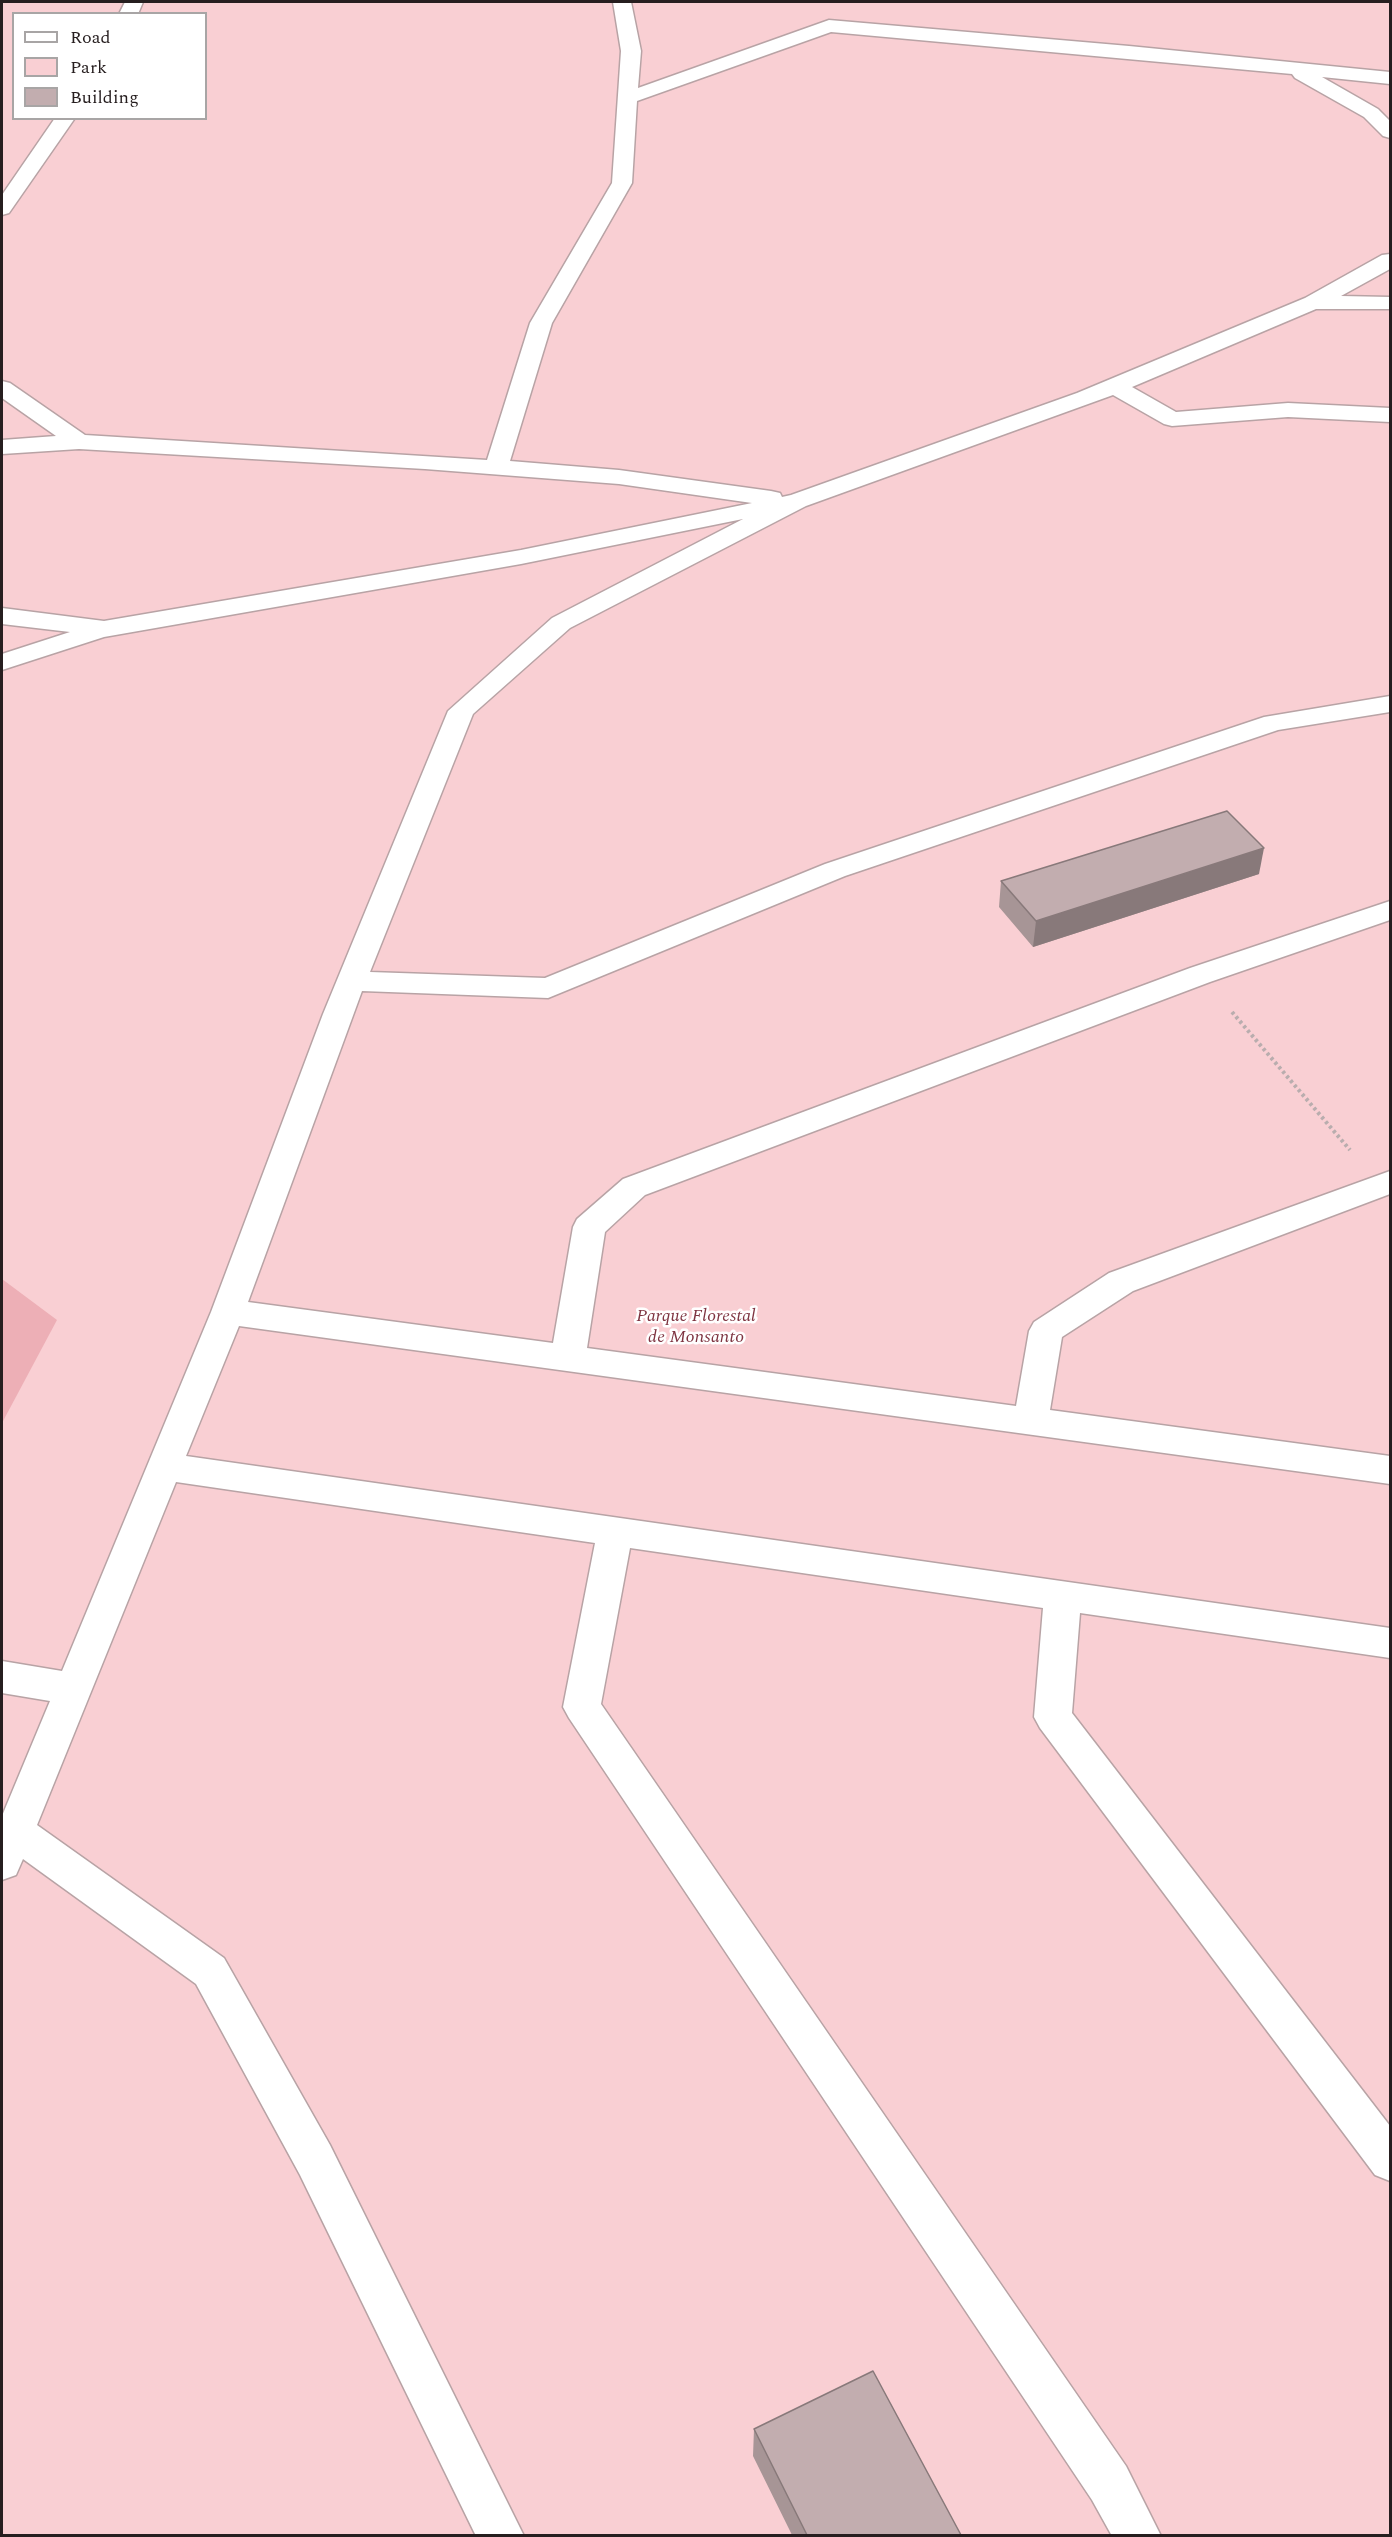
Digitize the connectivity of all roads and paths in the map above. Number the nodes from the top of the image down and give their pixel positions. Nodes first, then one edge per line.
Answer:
1 (621, 2) edge
2 (1293, 68) junction
3 (1390, 78) edge
4 (628, 98) junction
5 (63, 120) edge
6 (1390, 132) edge
7 (2, 209) edge
8 (1390, 260) edge
9 (1313, 303) junction
10 (1390, 303) edge
11 (1114, 386) junction
12 (2, 388) edge
13 (1390, 415) edge
14 (79, 442) junction
15 (2, 447) edge
16 (496, 468) junction
17 (797, 501) junction
18 (2, 616) edge
19 (104, 630) junction
20 (2, 662) edge
21 (1390, 704) edge
22 (1390, 910) edge
23 (1200, 975) junction
24 (352, 981) junction
25 (1385, 1183) edge
26 (228, 1312) junction
27 (568, 1358) junction
28 (1031, 1420) junction
29 (166, 1467) junction
30 (1390, 1470) edge
31 (615, 1532) junction
32 (1063, 1595) junction
33 (1390, 1643) edge
34 (2, 1677) edge
35 (74, 1689) junction
36 (8, 1847) edge
37 (1390, 2160) edge
38 (501, 2535) edge
39 (1138, 2535) edge

1 - 4 lane
2 - 3 lane
2 - 4 lane
2 - 6 lane
4 - 16 lane
5 - 7 lane
8 - 9 lane
9 - 10 lane
9 - 11 lane
11 - 13 lane
11 - 17 lane
12 - 14 lane
14 - 15 lane
14 - 16 lane
16 - 17 lane
17 - 19 lane
17 - 24 lane
18 - 19 lane
19 - 20 lane
21 - 24 lane
22 - 23 lane
23 - 25 path
23 - 27 lane
24 - 26 lane
25 - 28 lane
26 - 27 lane
26 - 29 lane
27 - 28 lane
28 - 30 lane
29 - 31 lane
29 - 35 lane
31 - 32 lane
31 - 39 lane
32 - 33 lane
32 - 37 lane
34 - 35 lane
35 - 36 lane
36 - 38 lane

